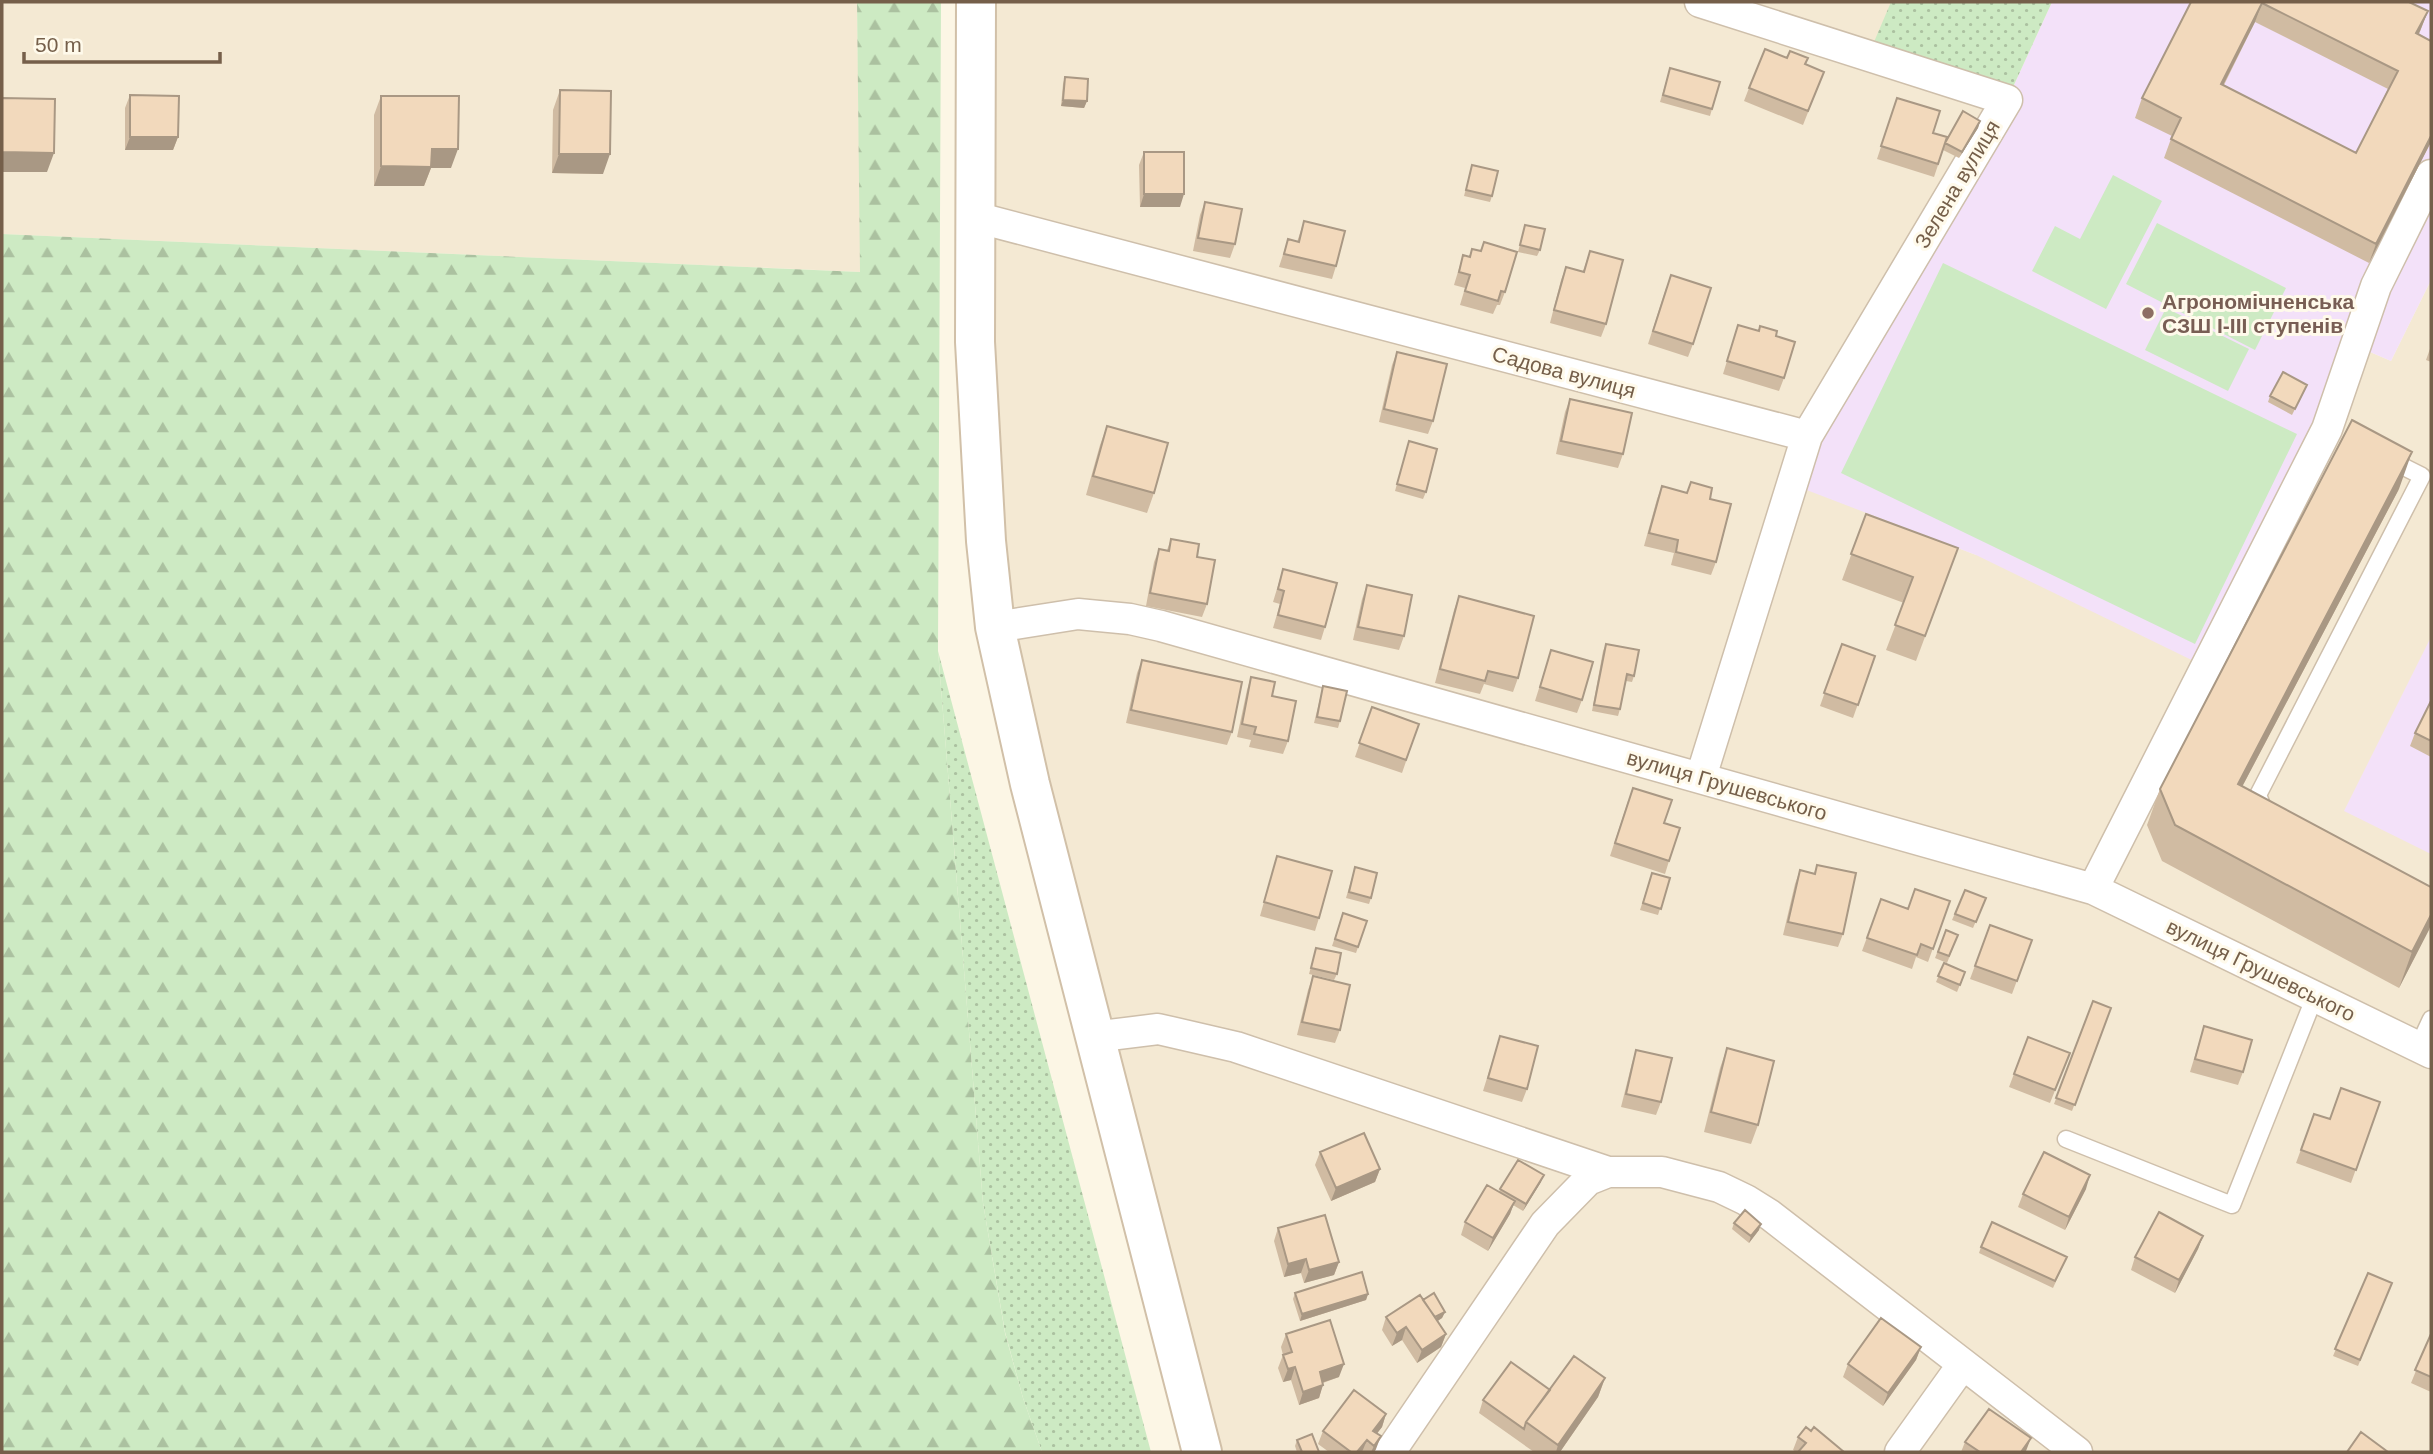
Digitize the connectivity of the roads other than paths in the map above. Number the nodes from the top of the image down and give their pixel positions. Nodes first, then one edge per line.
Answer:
1 (976, 2) edge
2 (1700, 2) edge
3 (2431, 175) edge
4 (975, 217) junction
5 (1807, 436) junction
6 (2375, 453) edge
7 (995, 627) junction
8 (1700, 777) junction
9 (2280, 827) edge
10 (2093, 889) junction
11 (2315, 996) junction
12 (2431, 1019) edge
13 (1093, 1037) junction
14 (2425, 1050) edge
15 (2066, 1139) dead end
16 (1608, 1172) junction
17 (1963, 1364) junction
18 (1202, 1452) edge
19 (1390, 1452) edge
20 (1900, 1452) edge
21 (2077, 1452) edge

1 - 4 main road
2 - 5 street, Зелена вулиця
3 - 10 street
4 - 5 street, Садова вулиця
4 - 7 main road
5 - 8 street
6 - 9 lane
7 - 8 street, вулиця Грушевського
7 - 13 main road
8 - 10 street, вулиця Грушевського
10 - 11 street, вулиця Грушевського
11 - 14 street, вулиця Грушевського
11 - 15 lane
12 - 14 lane
13 - 16 street
13 - 18 main road
16 - 17 street
16 - 19 street
17 - 20 street
17 - 21 street

